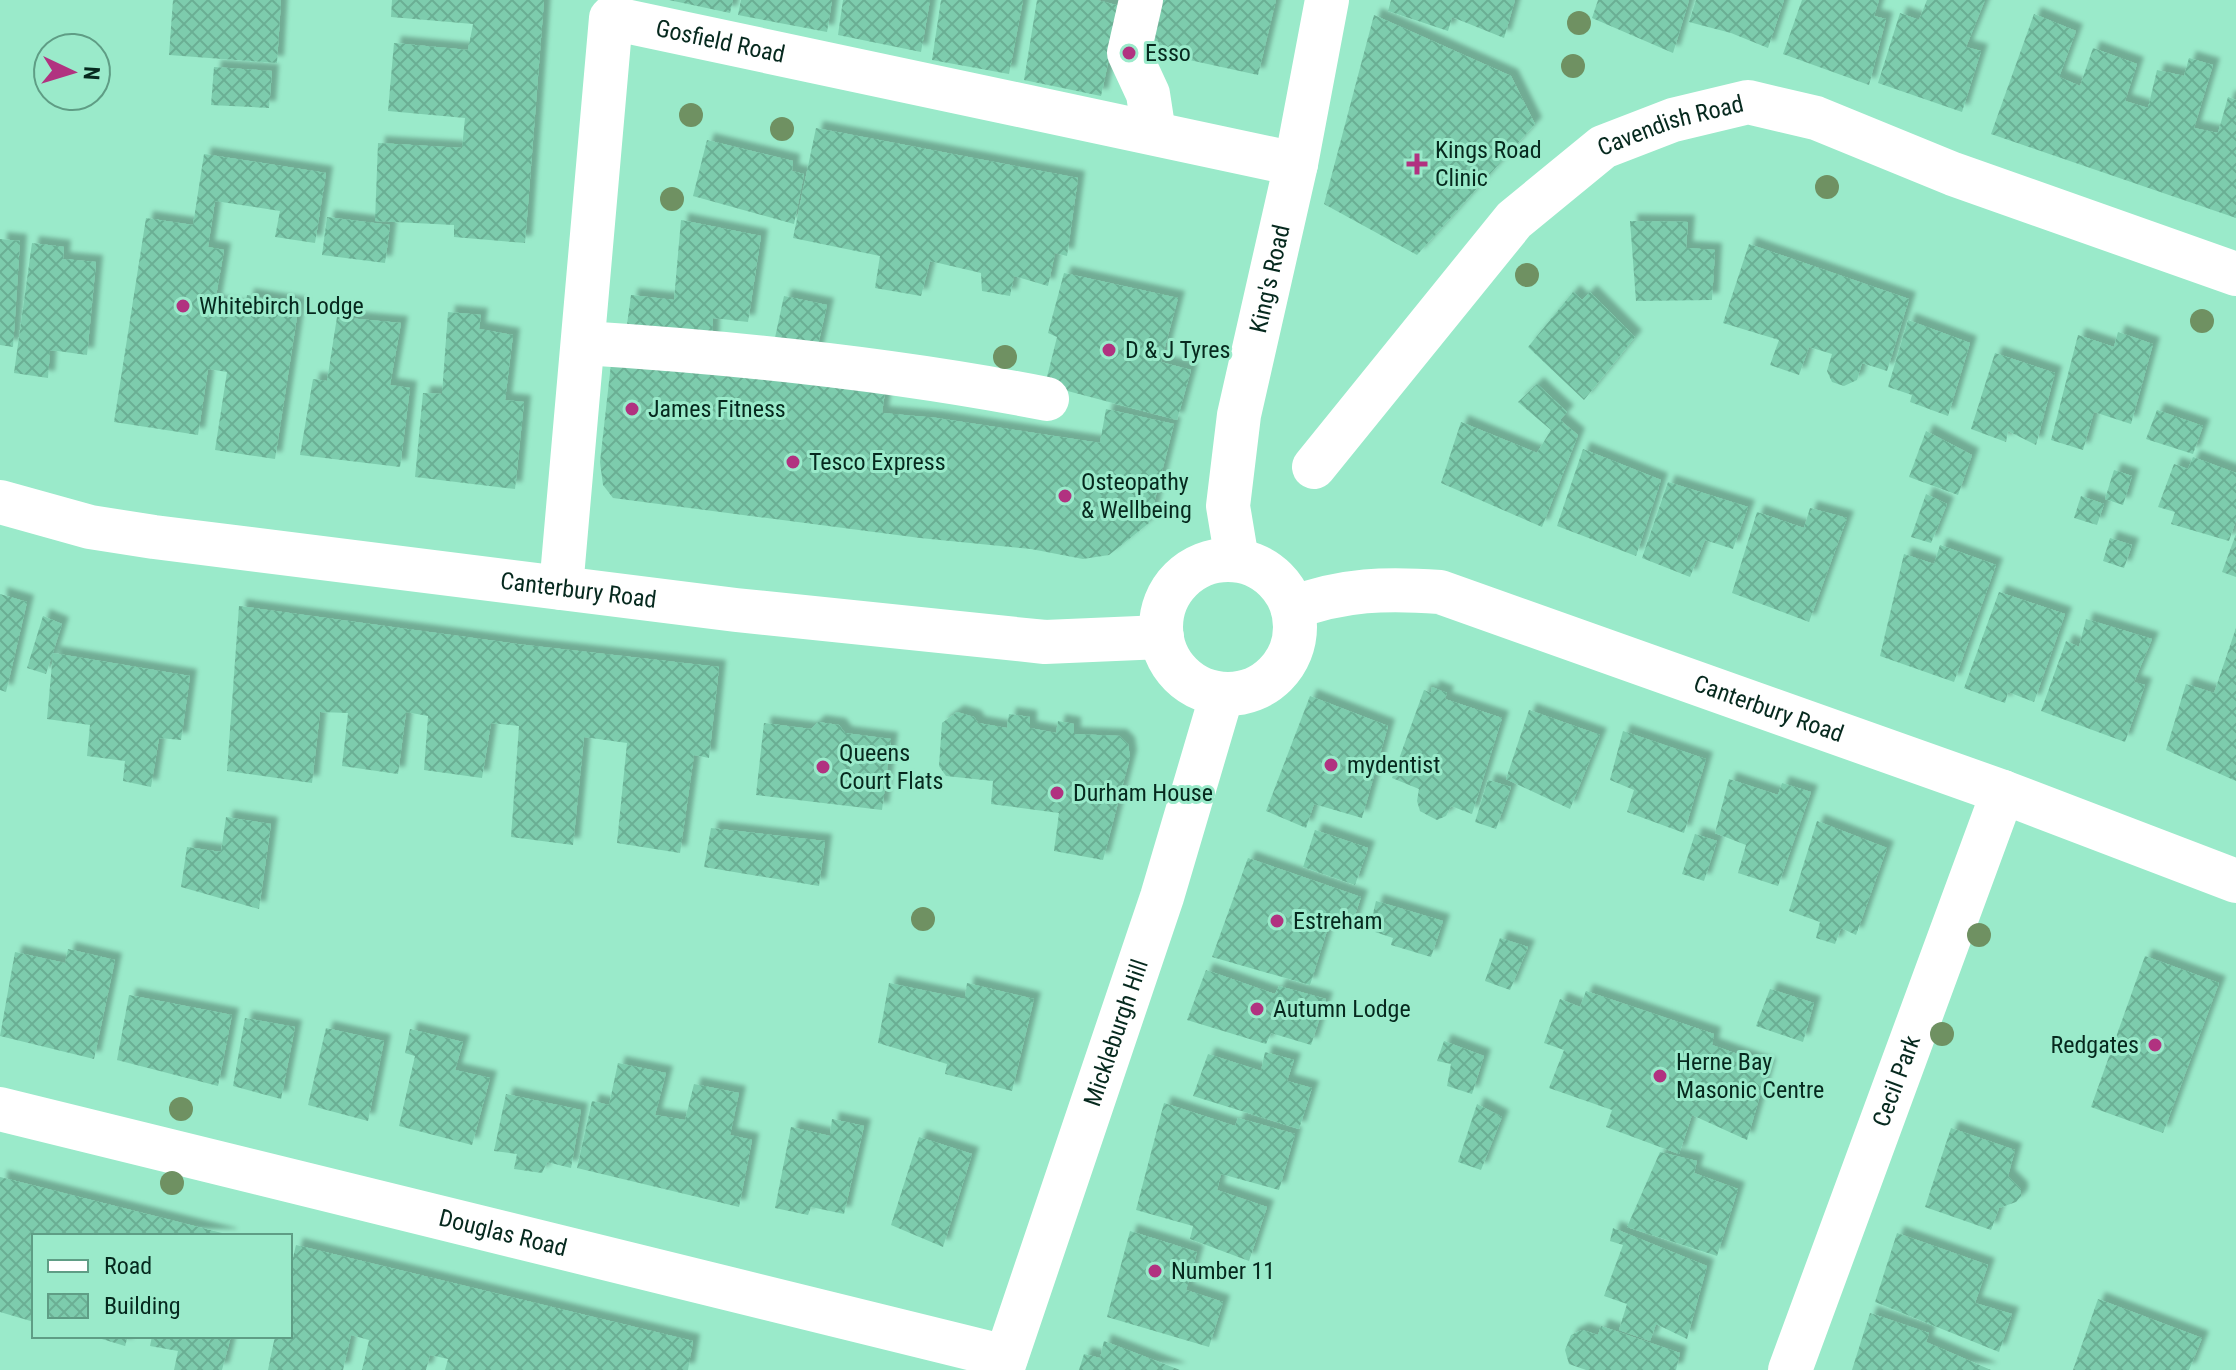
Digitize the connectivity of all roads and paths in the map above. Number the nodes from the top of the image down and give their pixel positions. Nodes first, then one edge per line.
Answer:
1 (1141, 0) edge
2 (1327, 0) edge
3 (1154, 133) junction
4 (1296, 164) junction
5 (2236, 274) edge
6 (584, 343) junction
7 (1047, 399) dead end
8 (1314, 467) dead end
9 (0, 502) edge
10 (1237, 560) junction
11 (561, 588) junction
12 (1293, 608) junction
13 (1162, 637) junction
14 (1222, 694) junction
15 (2003, 792) junction
16 (2236, 881) edge
17 (0, 1109) edge
18 (1004, 1363) edge
19 (1790, 1370) edge

1 - 3 street
2 - 4 street, King's Road
3 - 4 street, Gosfield Road
3 - 6 street, Gosfield Road
4 - 10 street, King's Road
5 - 8 street, Cavendish Road
6 - 7 street
6 - 11 street, Gosfield Road
9 - 11 street, Canterbury Road
10 - 12 street
10 - 13 street
11 - 13 street, Canterbury Road
12 - 14 street
12 - 15 street, Canterbury Road
13 - 14 street
14 - 18 street, Mickleburgh Hill
15 - 16 street, Canterbury Road
15 - 19 street, Cecil Park
17 - 18 street, Douglas Road

